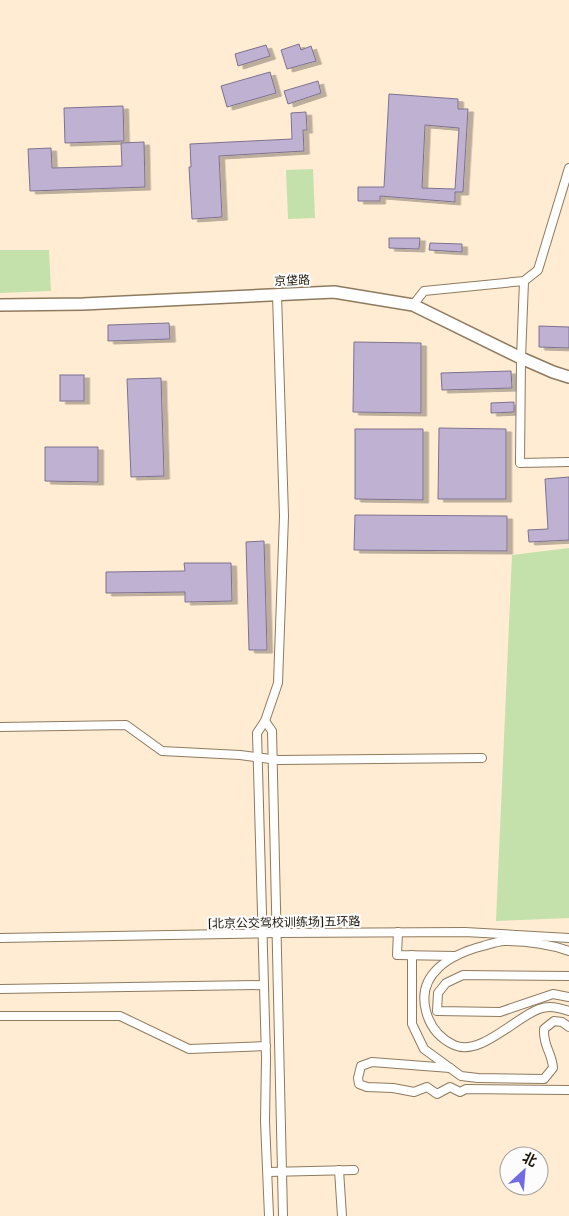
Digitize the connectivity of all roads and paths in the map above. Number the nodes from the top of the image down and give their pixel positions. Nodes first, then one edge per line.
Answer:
1 (569, 168) edge
2 (524, 281) junction
3 (277, 295) junction
4 (413, 305) junction
5 (0, 306) edge
6 (521, 358) junction
7 (569, 377) edge
8 (569, 462) edge
9 (265, 721) junction
10 (0, 727) edge
11 (258, 757) junction
12 (482, 758) dead end
13 (273, 759) junction
14 (277, 932) junction
15 (398, 932) junction
16 (263, 933) junction
17 (0, 938) edge
18 (569, 938) edge
19 (569, 951) edge
20 (412, 955) junction
21 (456, 956) junction
22 (569, 976) edge
23 (264, 985) junction
24 (0, 989) edge
25 (569, 997) edge
26 (569, 1011) edge
27 (0, 1016) edge
28 (569, 1027) edge
29 (266, 1046) junction
30 (450, 1068) junction
31 (569, 1090) edge
32 (339, 1170) junction
33 (354, 1170) dead end
34 (268, 1172) junction
35 (282, 1172) junction
36 (269, 1216) edge
37 (283, 1216) edge
38 (342, 1216) edge

1 - 2 street
2 - 4 street
2 - 6 street
3 - 4 street, 京垡路
3 - 5 street, 京垡路
3 - 9 street
4 - 6 street, 京垡路
6 - 7 street, 京垡路
6 - 8 street
9 - 11 street
9 - 13 street
10 - 11 street
11 - 13 street
11 - 16 street
12 - 13 street
13 - 14 street
14 - 15 street, [北京公交驾校训练场]五环路
14 - 16 street, [北京公交驾校训练场]五环路
14 - 35 street
15 - 18 street, [北京公交驾校训练场]五环路
15 - 20 street
16 - 17 street, [北京公交驾校训练场]五环路
16 - 23 street
19 - 21 street
20 - 21 street
20 - 30 street
21 - 26 street
22 - 25 street
23 - 24 street
23 - 29 street
27 - 29 street
28 - 30 street
29 - 34 street
30 - 31 street
32 - 33 street
32 - 35 street
32 - 38 street
34 - 35 street
34 - 36 street
35 - 37 street

